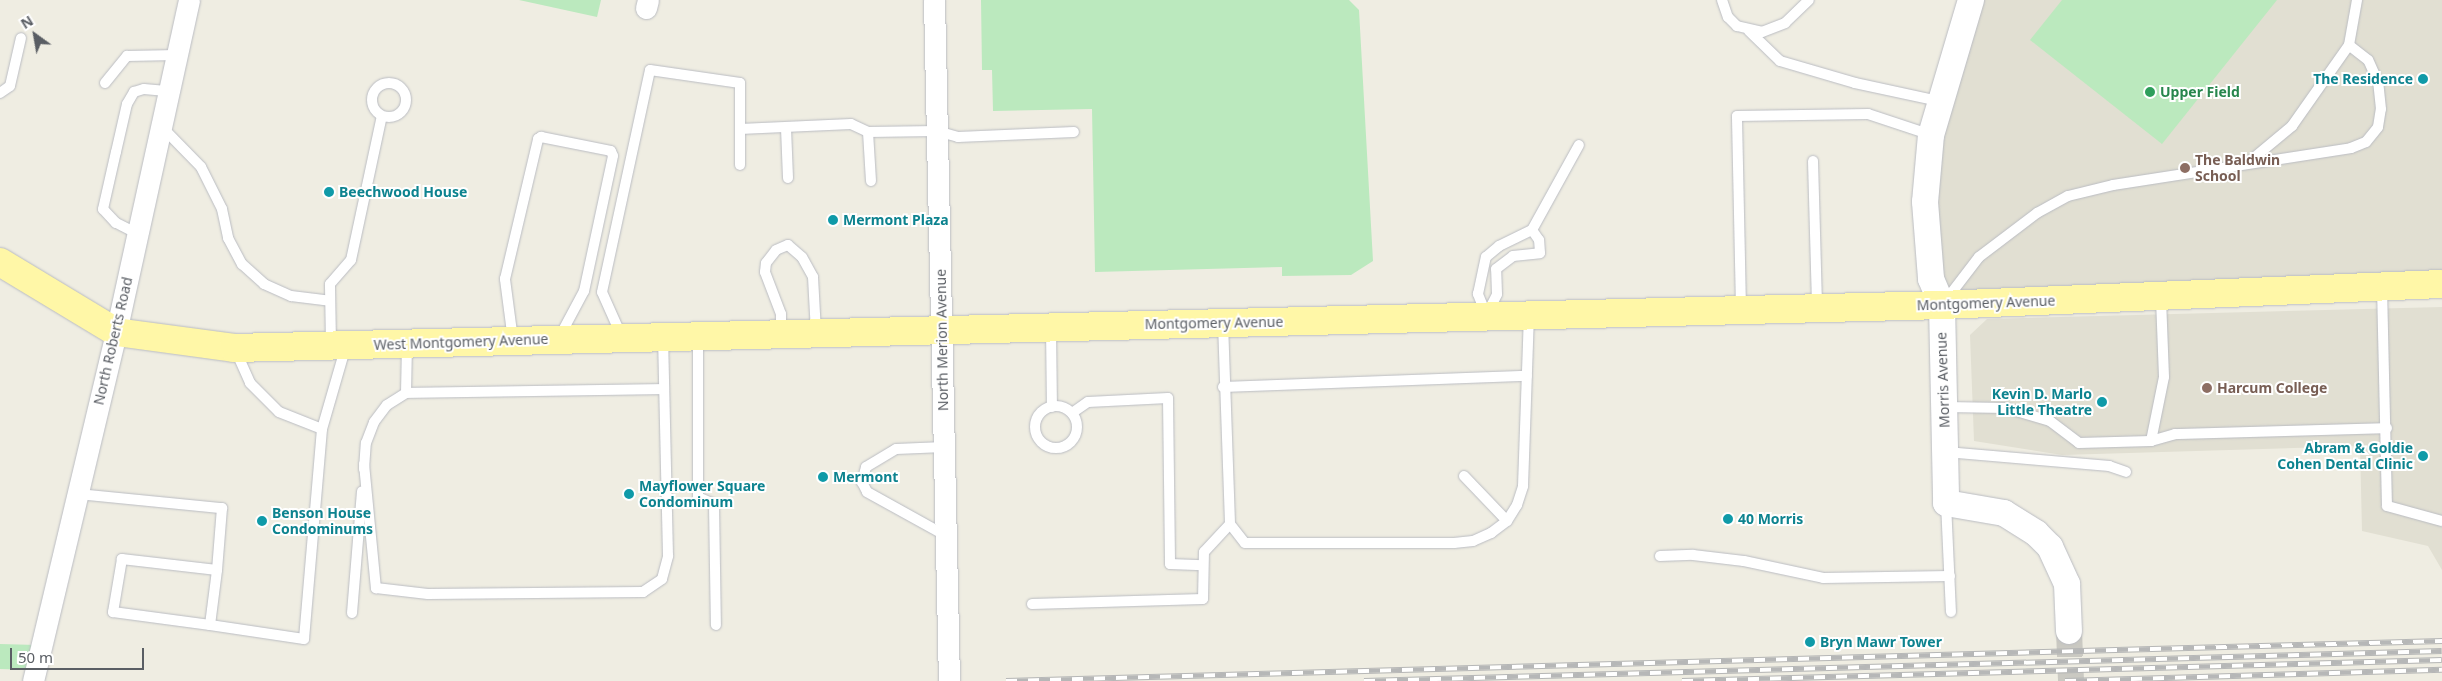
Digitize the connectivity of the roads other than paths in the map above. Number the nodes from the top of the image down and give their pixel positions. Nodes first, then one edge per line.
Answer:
1 (189, 0) edge
2 (934, 0) edge
3 (1722, 0) edge
4 (1809, 0) edge
5 (1971, 0) edge
6 (2357, 0) edge
7 (1749, 31) junction
8 (21, 38) dead end
9 (2349, 45) junction
10 (177, 55) junction
11 (104, 83) dead end
12 (169, 91) junction
13 (0, 93) edge
14 (1939, 101) junction
15 (382, 116) dead end
16 (161, 126) junction
17 (786, 128) junction
18 (740, 129) junction
19 (937, 130) junction
20 (868, 132) junction
21 (1074, 132) dead end
22 (1931, 135) junction
23 (1579, 145) dead end
24 (1813, 161) dead end
25 (2249, 162) junction
26 (740, 165) dead end
27 (788, 178) dead end
28 (871, 181) dead end
29 (1532, 230) junction
30 (138, 234) junction
31 (0, 262) edge
32 (2442, 284) edge
33 (2382, 286) junction
34 (2161, 296) junction
35 (330, 301) junction
36 (1942, 305) junction
37 (1817, 308) junction
38 (1742, 310) junction
39 (1486, 315) junction
40 (1529, 315) junction
41 (1222, 322) junction
42 (1051, 327) junction
43 (942, 330) junction
44 (116, 332) junction
45 (816, 333) junction
46 (782, 335) junction
47 (698, 336) junction
48 (663, 337) junction
49 (622, 338) junction
50 (558, 340) junction
51 (513, 341) junction
52 (407, 344) junction
53 (339, 346) junction
54 (234, 348) junction
55 (1527, 376) junction
56 (1223, 387) junction
57 (662, 389) junction
58 (406, 393) junction
59 (1944, 406) junction
60 (1052, 407) junction
61 (1072, 413) junction
62 (2387, 428) junction
63 (322, 429) junction
64 (2151, 441) junction
65 (944, 447) junction
66 (1945, 452) junction
67 (364, 464) junction
68 (2126, 472) dead end
69 (1464, 476) dead end
70 (78, 494) junction
71 (1946, 503) junction
72 (1507, 521) junction
73 (2442, 521) edge
74 (1230, 524) junction
75 (946, 536) junction
76 (1660, 556) dead end
77 (1204, 565) junction
78 (216, 570) junction
79 (1950, 576) junction
80 (1032, 604) dead end
81 (1951, 612) dead end
82 (352, 613) dead end
83 (716, 625) dead end
84 (210, 626) junction
85 (2070, 631) tunnel mouth
86 (949, 672) edge
87 (33, 681) edge

1 - 10 street, North Roberts Road
2 - 19 street, North Merion Avenue
3 - 7 lane
4 - 7 lane
5 - 14 street, Morris Avenue
6 - 9 lane
7 - 14 lane
8 - 13 lane
9 - 25 lane
9 - 25 lane
10 - 11 lane
10 - 12 street, North Roberts Road
12 - 16 street, North Roberts Road
12 - 30 lane
14 - 22 street, Morris Avenue
15 - 35 lane
16 - 30 street, North Roberts Road
16 - 35 lane
17 - 18 lane
17 - 20 lane
17 - 27 lane
18 - 26 lane
18 - 49 lane
19 - 20 lane
19 - 21 lane
19 - 43 street, North Merion Avenue
20 - 28 lane
22 - 36 street, Morris Avenue
22 - 38 lane
23 - 29 lane
24 - 37 lane
25 - 36 lane
29 - 39 lane
29 - 39 lane
30 - 44 street, North Roberts Road
31 - 44 main road, West Montgomery Avenue
32 - 33 main road, Montgomery Avenue
33 - 34 main road, Montgomery Avenue
33 - 62 lane
34 - 36 main road, Montgomery Avenue
34 - 64 lane
35 - 53 lane
36 - 37 main road, Montgomery Avenue
36 - 59 street, Morris Avenue
37 - 38 main road, Montgomery Avenue
38 - 40 main road, Montgomery Avenue
39 - 40 main road
39 - 41 main road, Montgomery Avenue
40 - 55 lane
41 - 42 main road, Montgomery Avenue
41 - 56 lane
42 - 43 main road, Montgomery Avenue
42 - 60 lane
43 - 45 main road, West Montgomery Avenue
43 - 65 street, North Merion Avenue
44 - 54 main road, West Montgomery Avenue
44 - 70 street, North Roberts Road
45 - 46 main road, West Montgomery Avenue
45 - 46 lane
46 - 47 main road, West Montgomery Avenue
47 - 48 main road, West Montgomery Avenue
47 - 83 lane
48 - 49 main road, West Montgomery Avenue
48 - 57 lane
49 - 50 main road, West Montgomery Avenue
50 - 51 main road, West Montgomery Avenue
50 - 51 lane
51 - 52 main road, West Montgomery Avenue
52 - 53 main road, West Montgomery Avenue
52 - 58 lane
53 - 54 main road, West Montgomery Avenue
53 - 63 lane
54 - 63 lane
55 - 56 lane
55 - 72 lane
56 - 74 lane
57 - 58 lane
57 - 67 lane
58 - 67 lane
59 - 64 lane
59 - 66 street, Morris Avenue
60 - 61 lane
60 - 61 lane
61 - 77 lane
62 - 64 lane
62 - 73 lane
63 - 84 lane
65 - 75 street, North Merion Avenue
65 - 75 lane
66 - 68 lane
66 - 71 street, Morris Avenue
67 - 82 lane
69 - 72 lane
70 - 78 lane
70 - 87 street, North Roberts Road
71 - 79 lane
71 - 85 street
72 - 74 lane
74 - 77 lane
75 - 86 street, North Merion Avenue
76 - 79 lane
77 - 80 lane
78 - 84 lane
78 - 84 lane
79 - 81 lane

